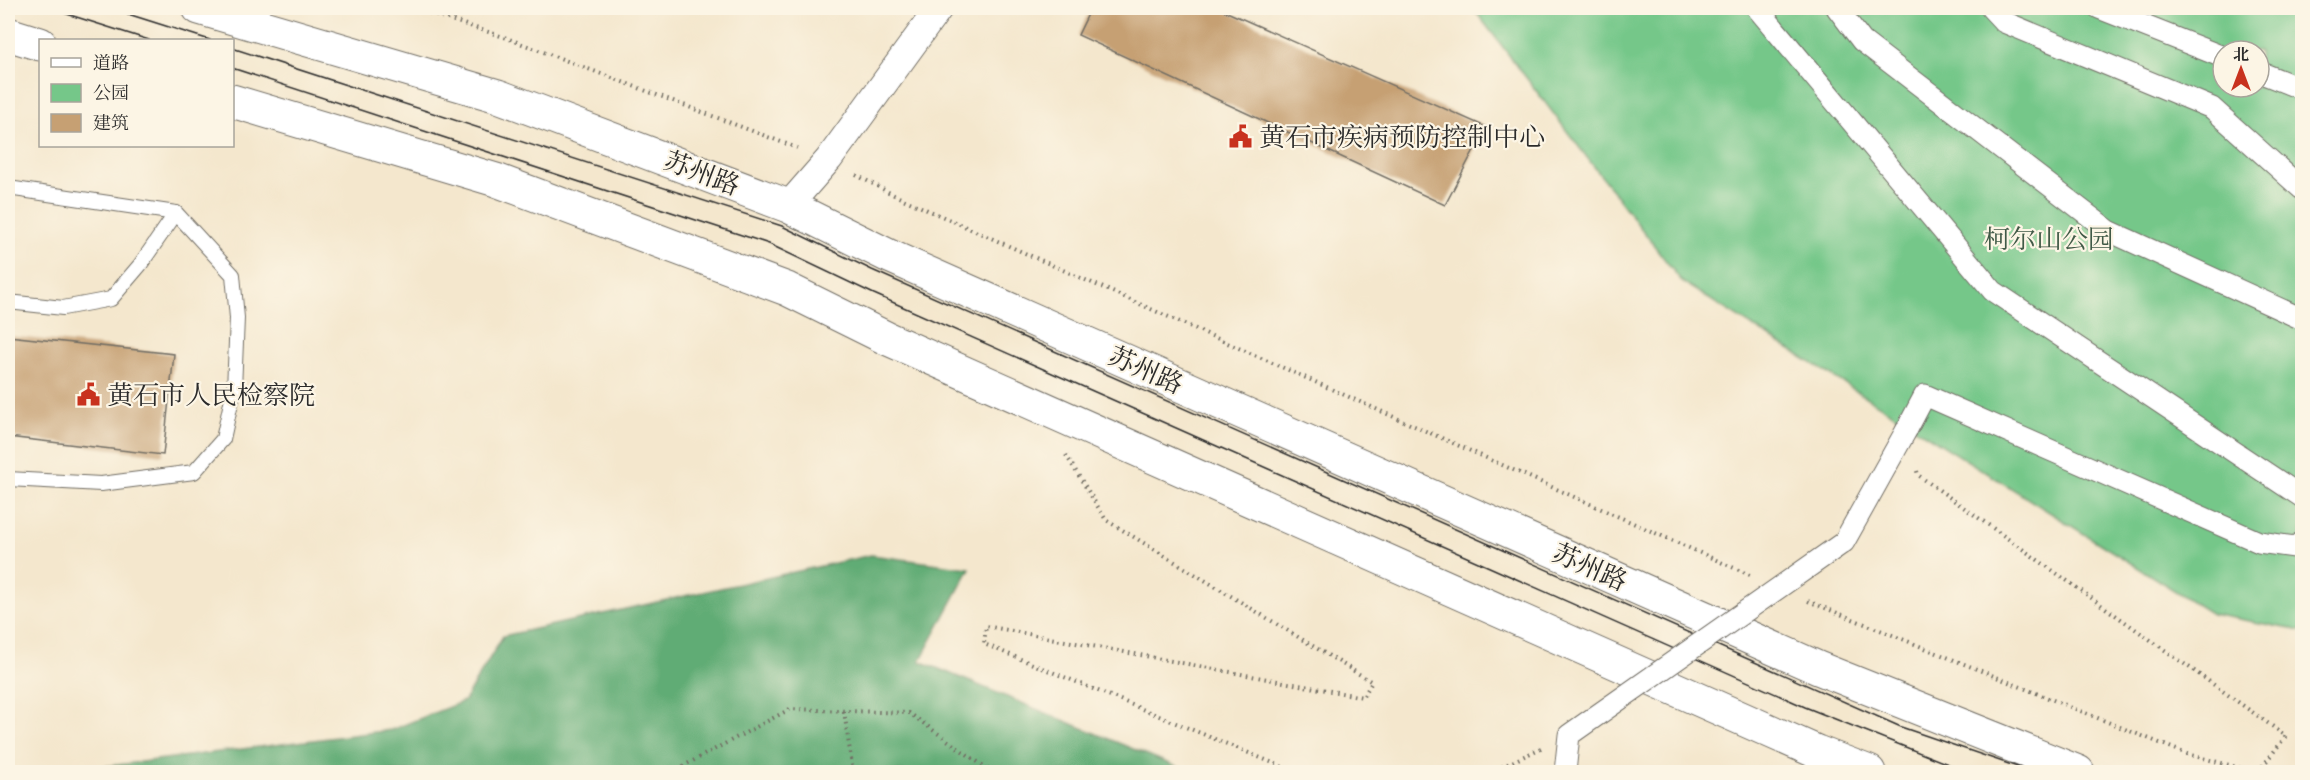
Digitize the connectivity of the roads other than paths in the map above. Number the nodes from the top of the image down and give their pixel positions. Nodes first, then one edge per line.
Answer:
1 (199, 8) edge
2 (939, 8) edge
3 (1757, 8) edge
4 (1837, 8) edge
5 (1991, 8) edge
6 (2099, 8) edge
7 (8, 34) edge
8 (39, 44) edge
9 (2211, 52) edge
10 (2271, 77) edge
11 (2302, 89) edge
12 (234, 102) edge
13 (8, 188) edge
14 (2302, 189) edge
15 (788, 206) junction
16 (176, 213) junction
17 (8, 302) edge
18 (2302, 319) edge
19 (8, 479) edge
20 (2302, 497) edge
21 (2302, 542) edge
22 (1564, 772) edge
23 (1869, 772) edge
24 (2078, 772) edge

1 - 15 main road, 苏州路
2 - 15 street
3 - 20 street
4 - 18 street
5 - 14 street
6 - 9 street
7 - 8 main road
10 - 11 street
12 - 23 main road
13 - 16 lane
15 - 24 main road, 苏州路
16 - 17 lane
16 - 19 lane
21 - 22 street, bridge

